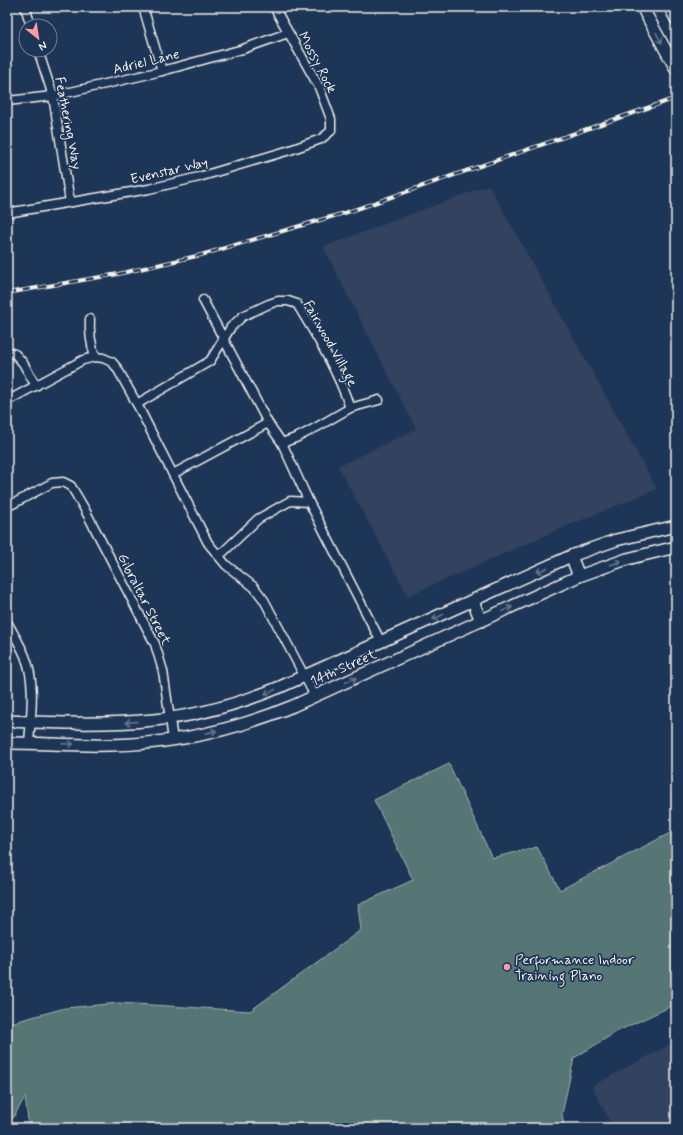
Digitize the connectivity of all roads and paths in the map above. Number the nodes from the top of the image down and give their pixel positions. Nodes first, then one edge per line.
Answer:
1 (25, 7) edge
2 (143, 7) edge
3 (274, 7) edge
4 (642, 7) edge
5 (670, 7) edge
6 (28, 18) edge
7 (676, 19) edge
8 (288, 33) junction
9 (41, 58) edge
10 (676, 69) edge
11 (162, 71) junction
12 (53, 96) junction
13 (7, 101) edge
14 (331, 131) joint
15 (70, 202) junction
16 (7, 213) edge
17 (203, 300) dead end
18 (90, 319) dead end
19 (224, 340) junction
20 (7, 352) edge
21 (95, 357) junction
22 (36, 386) junction
23 (379, 400) dead end
24 (7, 401) edge
25 (137, 404) junction
26 (350, 408) junction
27 (268, 423) junction
28 (282, 443) junction
29 (173, 474) junction
30 (309, 502) junction
31 (7, 507) edge
32 (676, 526) edge
33 (676, 547) edge
34 (219, 556) junction
35 (571, 556) junction
36 (579, 576) junction
37 (473, 601) junction
38 (481, 621) junction
39 (7, 622) edge
40 (381, 642) junction
41 (305, 676) junction
42 (315, 696) junction
43 (169, 718) junction
44 (7, 721) edge
45 (30, 722) junction
46 (173, 740) junction
47 (7, 742) edge
48 (29, 743) junction

1 - 6 street
2 - 11 street
3 - 8 street, Mossy Rock
4 -> 10 main road
5 - 7 main road
8 - 11 street, Adriel Lane
8 - 14 street, Mossy Rock
9 - 12 street, Feathering Way
11 - 12 street, Adriel Lane
12 - 13 street, Adriel Lane
12 - 15 street, Feathering Way
14 - 15 street, Evenstar Way
15 - 16 street, Evenstar Way
17 - 19 street
18 - 21 street
19 - 25 street, Fairwood Village
19 - 26 street, Fairwood Village
19 - 27 street
20 - 22 street
21 - 22 street
21 - 25 street
22 - 24 street
23 - 26 street, Fairwood Village
25 - 29 street
26 - 28 street, Fairwood Village
27 - 28 street
27 - 29 street
28 - 30 street
29 - 34 street
30 - 34 street
30 - 40 street
31 - 43 street, Gibraltar Street
32 - 35 main road, 14th Street
36 -> 33 main road, 14th Street
34 - 41 street
35 - 36 main road
35 -> 37 main road, 14th Street
38 -> 36 main road, 14th Street
37 - 38 main road
37 -> 40 main road, 14th Street
42 -> 38 main road, 14th Street
39 - 45 street
40 - 41 main road, 14th Street
41 - 42 street
41 -> 43 main road, 14th Street
46 -> 42 main road, 14th Street
43 -> 45 main road, 14th Street
43 - 46 street, Gibraltar Street
44 - 45 main road, 14th Street
45 - 48 street
48 -> 46 main road, 14th Street
47 - 48 main road, 14th Street

